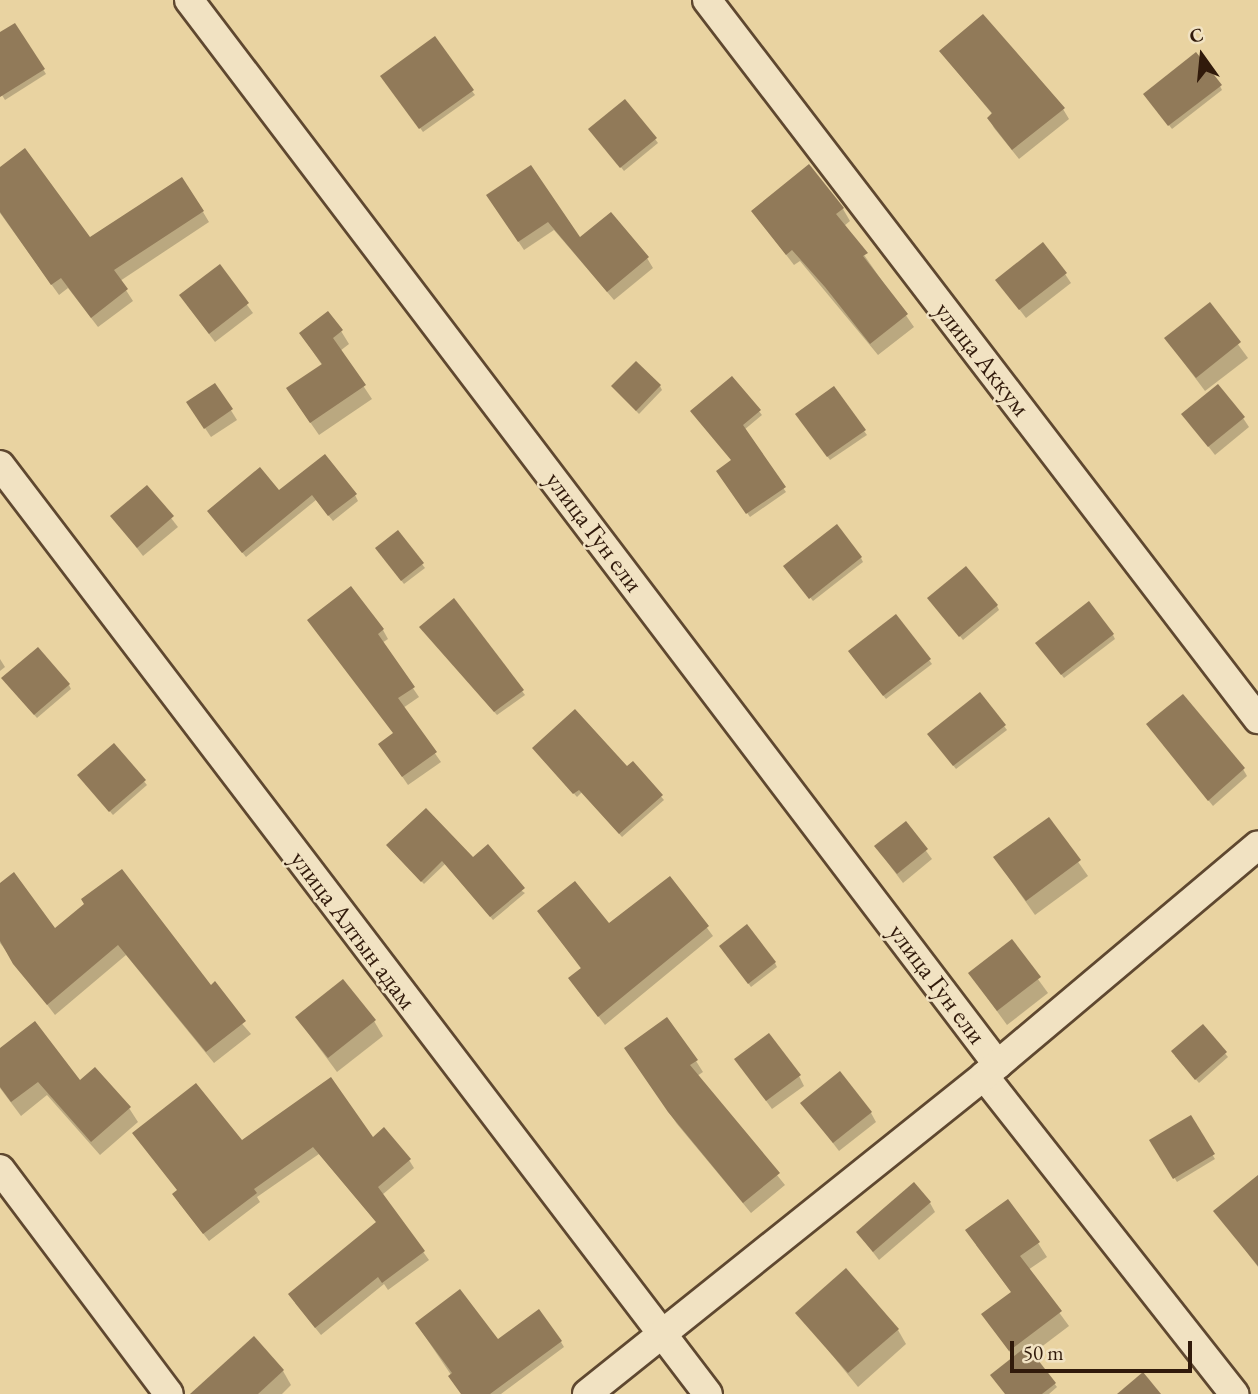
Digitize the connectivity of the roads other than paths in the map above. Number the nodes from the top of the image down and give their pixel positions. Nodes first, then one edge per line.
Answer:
1 (190, 0) edge
2 (707, 0) edge
3 (0, 465) edge
4 (1258, 719) edge
5 (1258, 845) edge
6 (991, 1071) junction
7 (0, 1169) edge
8 (662, 1334) junction
9 (169, 1394) edge
10 (587, 1394) edge
11 (708, 1394) edge
12 (1234, 1394) edge

1 - 6 street, улица Гун ели
2 - 4 street, улица Аккум
3 - 8 street, улица Алтын адам
5 - 6 street
6 - 8 street
6 - 12 street, улица Гун ели
7 - 9 street
8 - 10 street
8 - 11 street, улица Алтын адам

